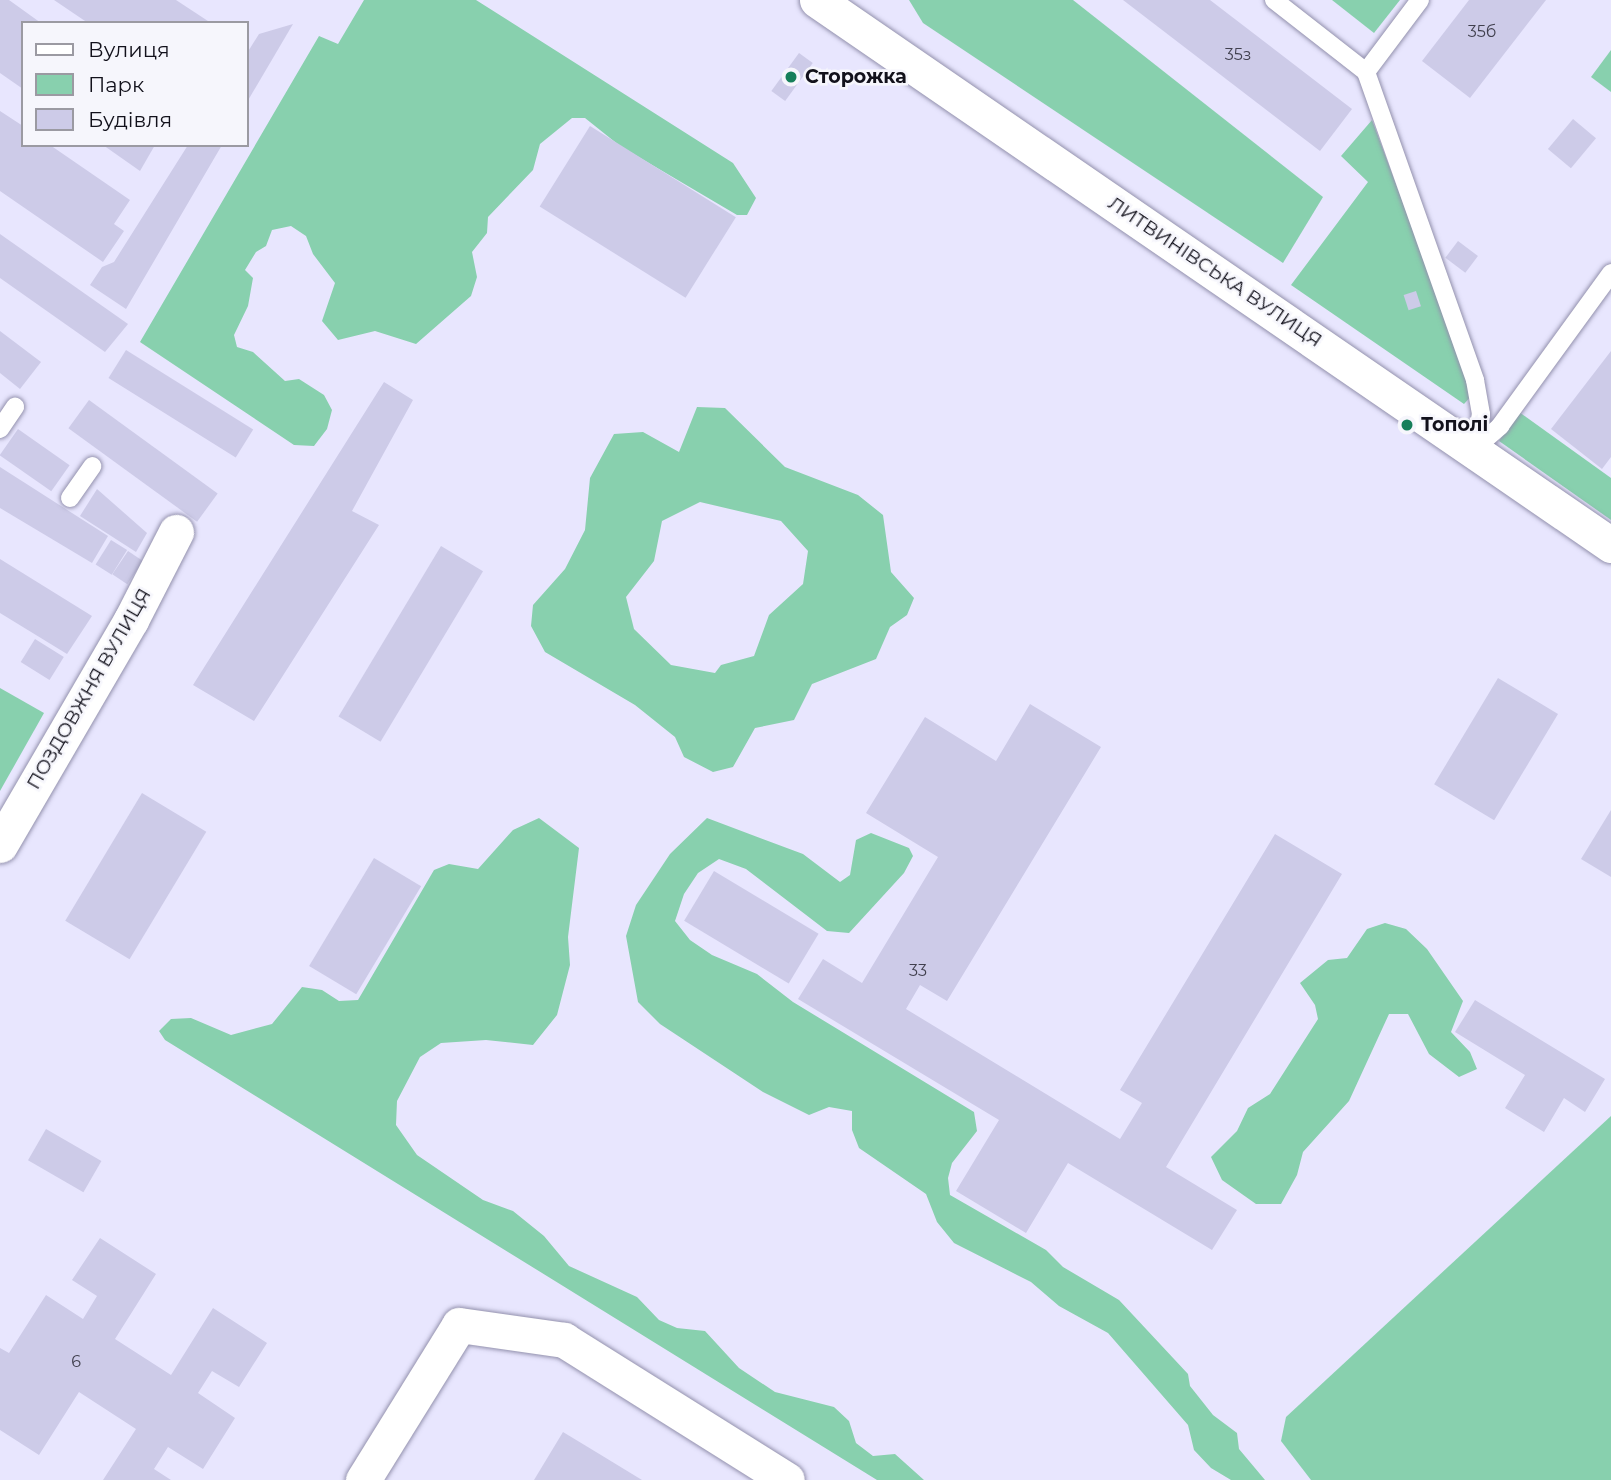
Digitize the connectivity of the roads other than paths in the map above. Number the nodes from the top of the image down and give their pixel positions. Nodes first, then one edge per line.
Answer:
1 (817, 0) edge
2 (1273, 0) edge
3 (1420, 0) edge
4 (1366, 72) junction
5 (1611, 273) edge
6 (15, 407) dead end
7 (0, 429) edge
8 (1474, 449) junction
9 (92, 466) dead end
10 (70, 498) dead end
11 (176, 532) dead end
12 (1611, 545) edge
13 (0, 845) edge
14 (363, 1480) edge
15 (787, 1480) edge

1 - 8 street, ЛИТВИНІВСЬКА ВУЛИЦЯ
2 - 4 lane
3 - 4 lane
4 - 8 lane
5 - 8 lane
6 - 7 lane
8 - 12 street, ЛИТВИНІВСЬКА ВУЛИЦЯ
9 - 10 lane
11 - 13 street, ПОЗДОВЖНЯ ВУЛИЦЯ
14 - 15 street

